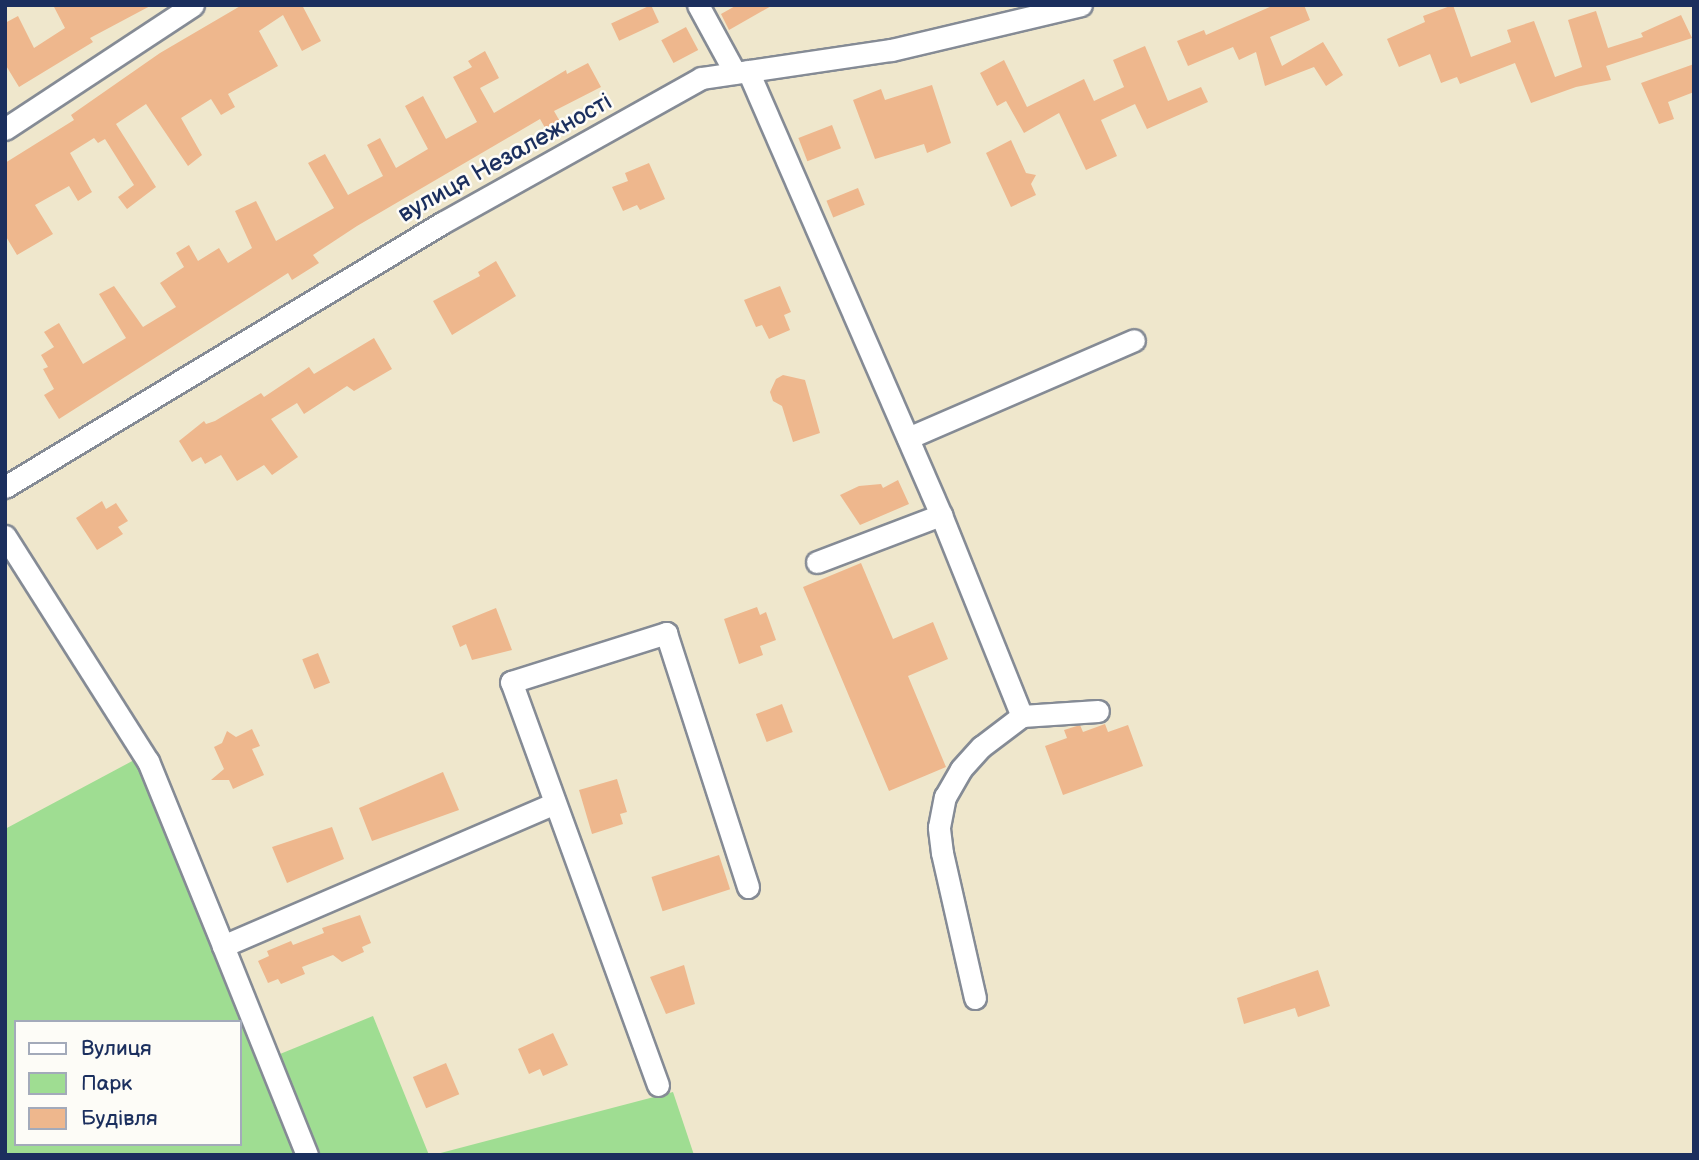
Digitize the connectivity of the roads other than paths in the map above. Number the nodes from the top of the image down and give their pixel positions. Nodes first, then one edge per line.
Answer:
1 (193, 5) edge
2 (698, 5) edge
3 (1082, 5) edge
4 (741, 72) junction
5 (5, 129) edge
6 (1134, 340) dead end
7 (908, 438) junction
8 (5, 487) edge
9 (941, 515) junction
10 (5, 536) edge
11 (817, 562) dead end
12 (1097, 711) dead end
13 (1022, 716) junction
14 (552, 804) junction
15 (748, 887) dead end
16 (223, 946) junction
17 (975, 998) dead end
18 (658, 1085) dead end
19 (307, 1155) edge

1 - 5 street
2 - 4 street
3 - 4 street, вулиця Незалежності
4 - 7 street
4 - 8 street, вулиця Незалежності
6 - 7 street
7 - 9 street
9 - 11 street
9 - 13 street
10 - 16 street
12 - 13 street
13 - 17 street
14 - 15 street
14 - 16 street
14 - 18 street
16 - 19 street

